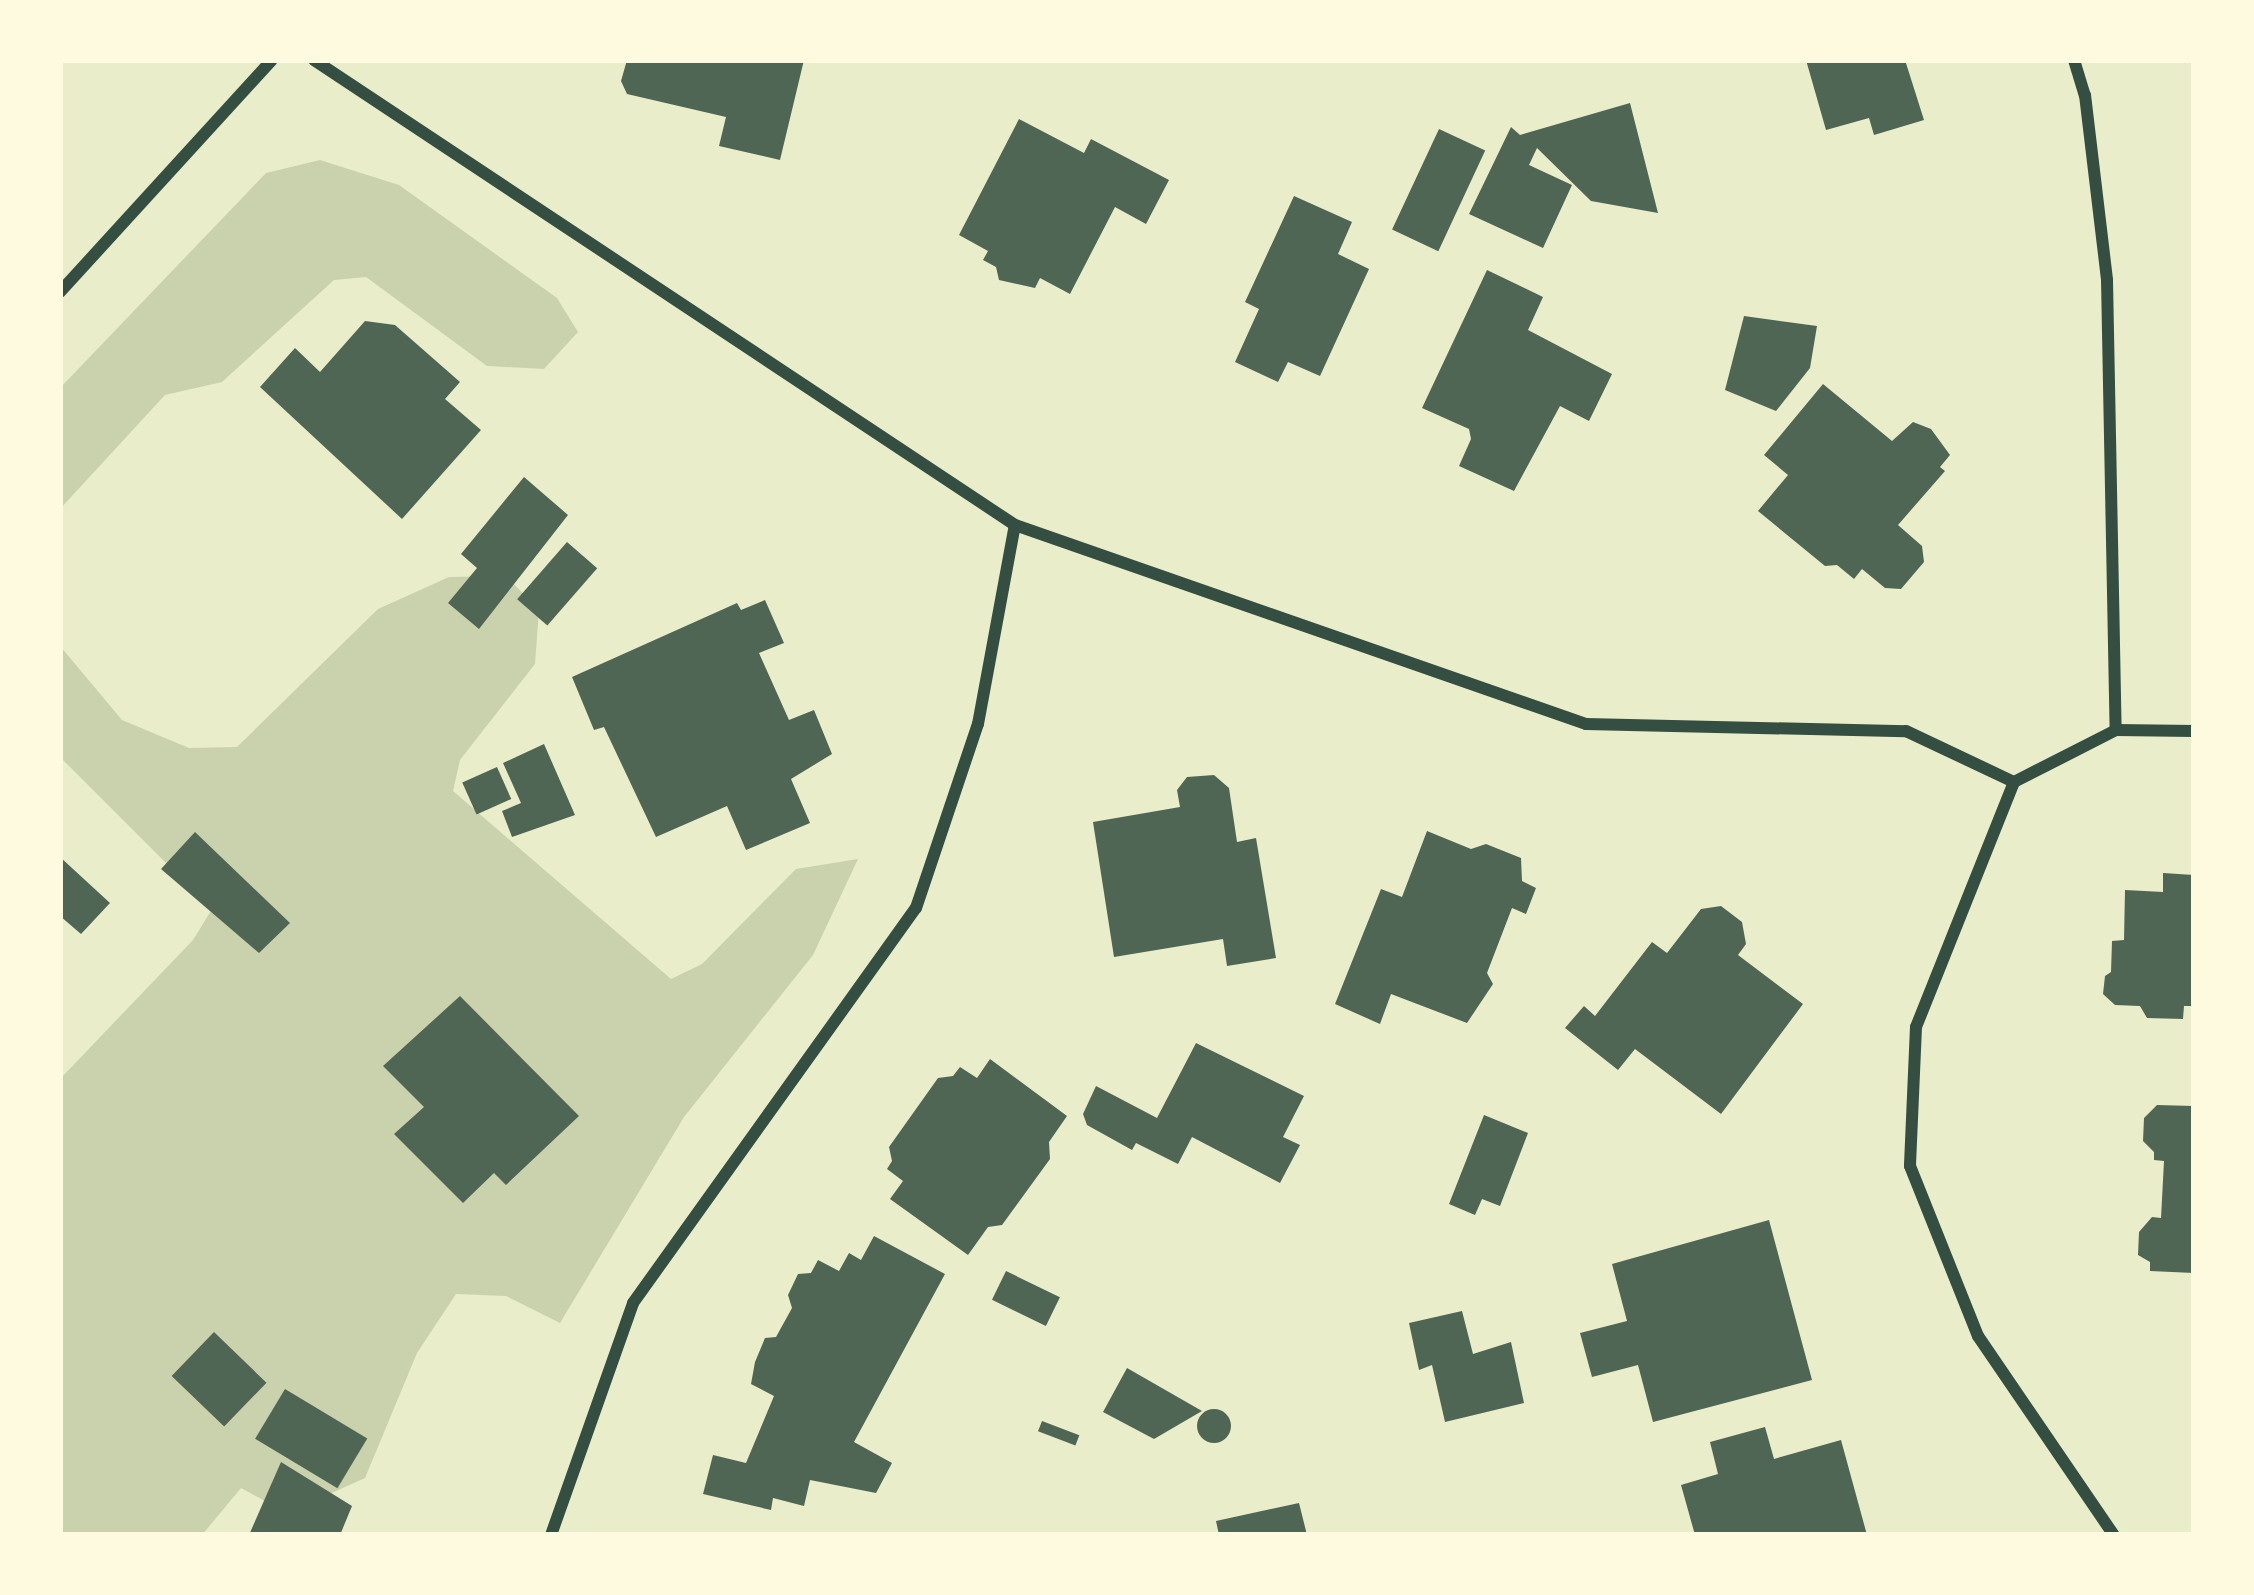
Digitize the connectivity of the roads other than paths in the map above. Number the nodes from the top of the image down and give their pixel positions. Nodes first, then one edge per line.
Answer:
1 (272, 60) edge
2 (314, 60) edge
3 (2074, 60) edge
4 (60, 292) edge
5 (1015, 526) junction
6 (2116, 730) junction
7 (2194, 730) edge
8 (2014, 782) junction
9 (550, 1535) edge
10 (2114, 1535) edge

1 - 4 street
2 - 5 street
3 - 6 street
5 - 8 street
5 - 9 street
6 - 7 street
6 - 8 street
8 - 10 street

